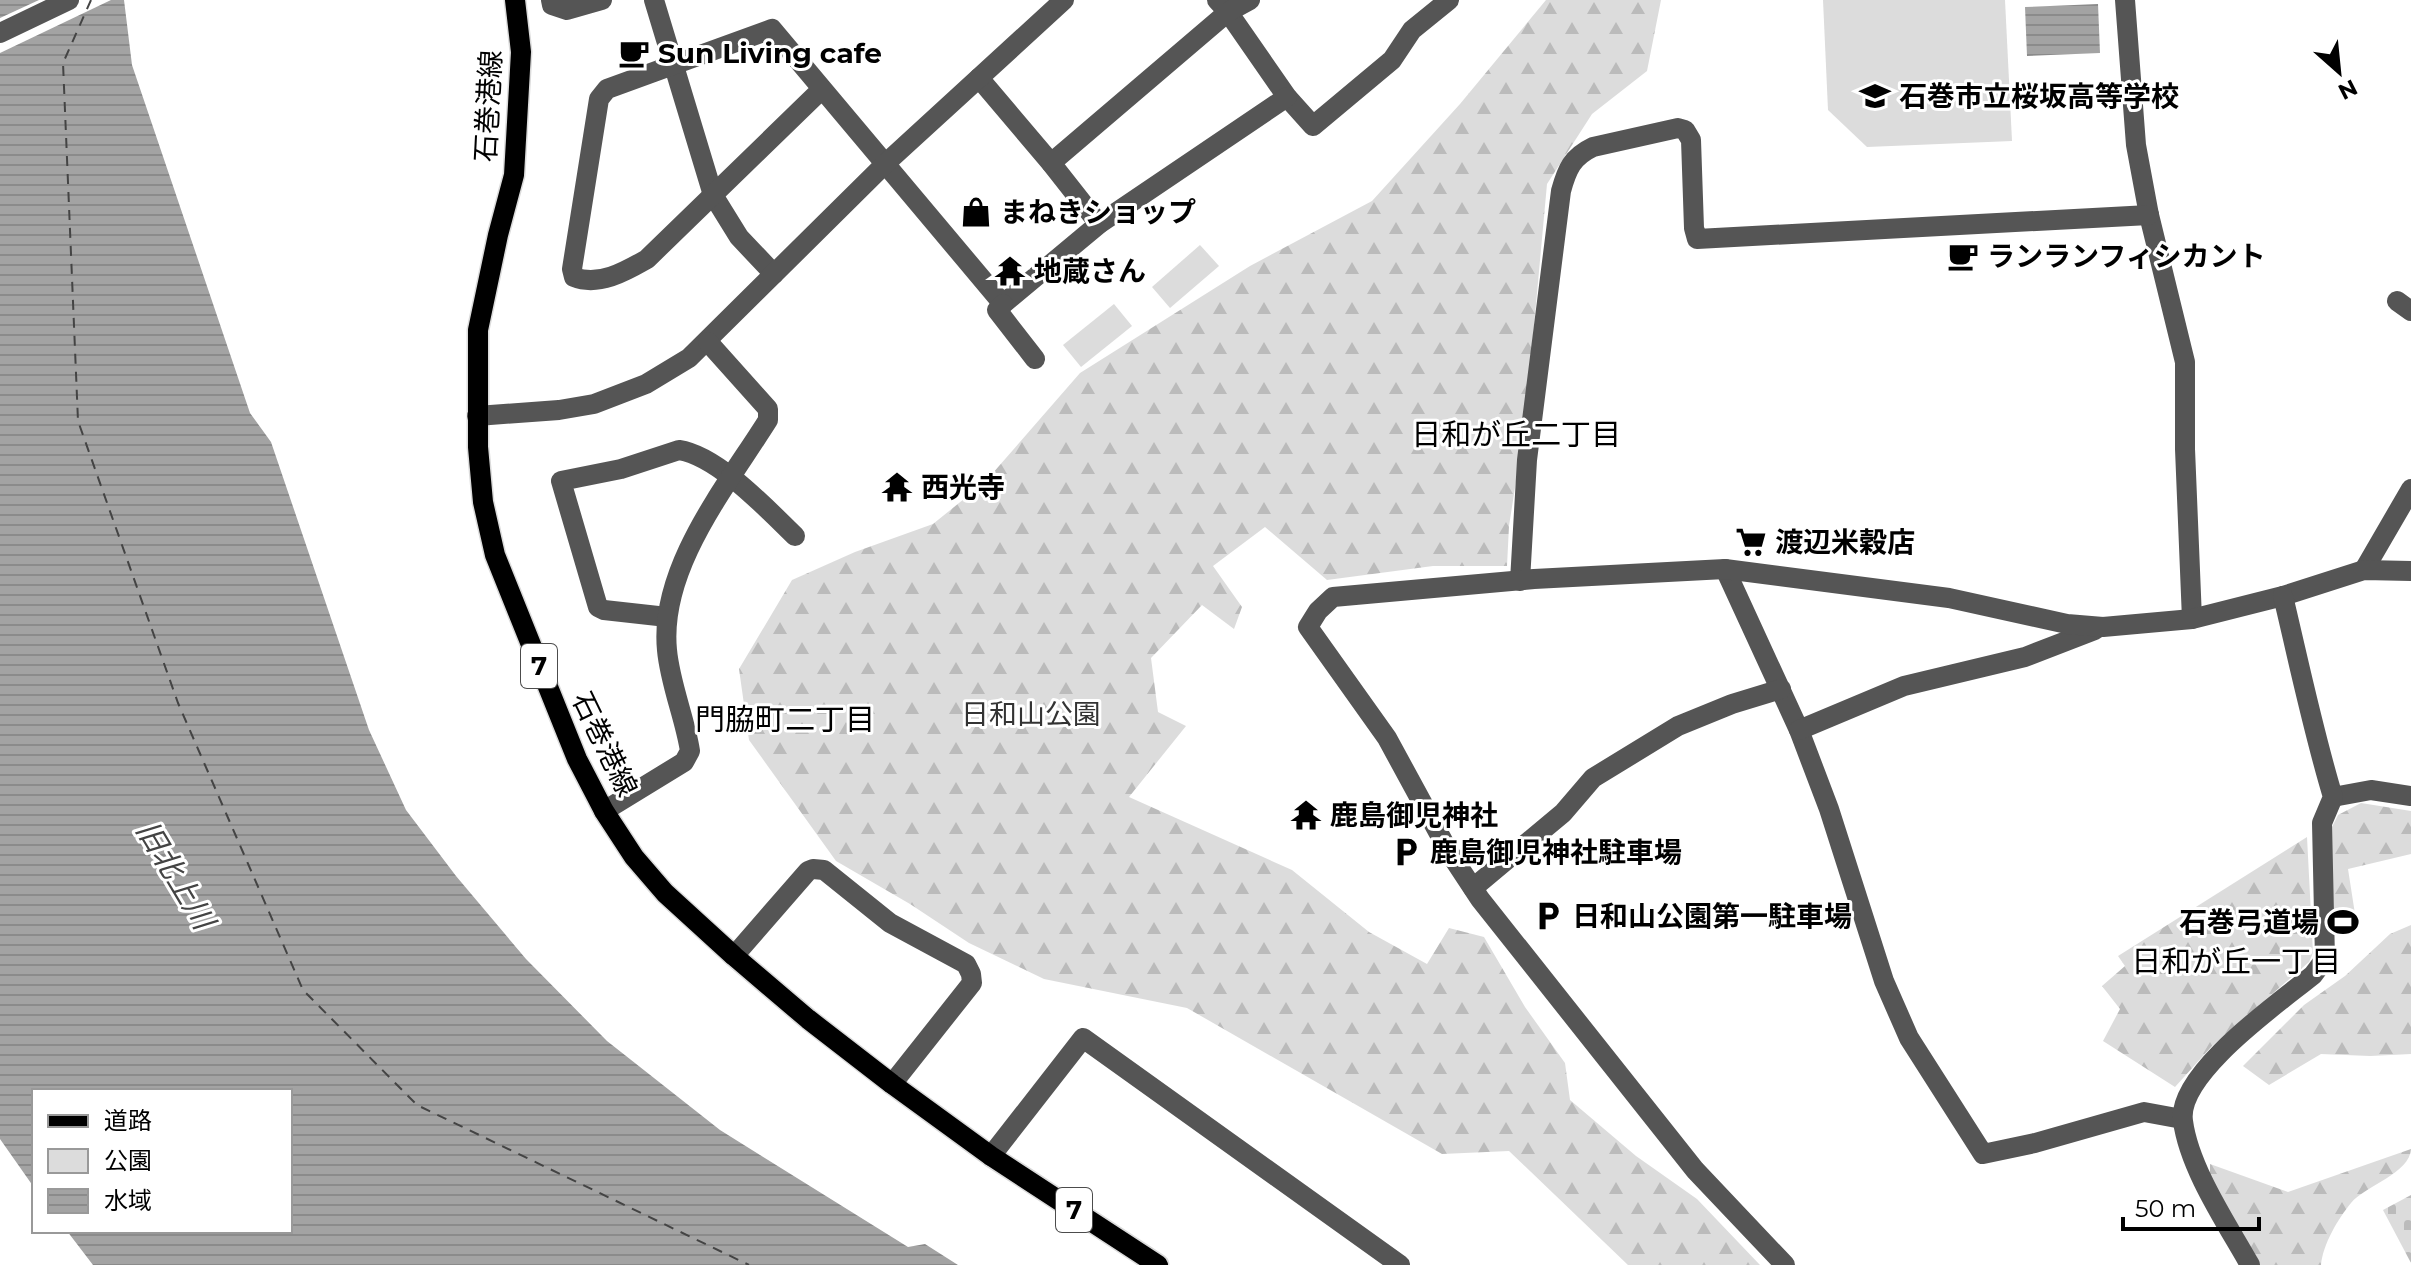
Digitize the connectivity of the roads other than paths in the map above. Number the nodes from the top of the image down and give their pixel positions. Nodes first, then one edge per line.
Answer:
1 (69, 0) edge
2 (515, 0) edge
3 (551, 0) edge
4 (602, 0) edge
5 (654, 0) edge
6 (1064, 0) edge
7 (1250, 0) edge
8 (1449, 0) edge
9 (2125, 0) edge
10 (1222, 6) edge
11 (0, 33) edge
12 (675, 65) junction
13 (979, 78) junction
14 (822, 89) junction
15 (1287, 97) junction
16 (886, 163) junction
17 (1051, 163) junction
18 (713, 195) junction
19 (2149, 215) junction
20 (1099, 224) junction
21 (774, 274) junction
22 (1003, 304) junction
23 (708, 342) junction
24 (1035, 359) dead end
25 (477, 416) junction
26 (732, 477) junction
27 (2411, 489) edge
28 (795, 536) dead end
29 (2411, 558) edge
30 (1725, 569) junction
31 (2372, 570) junction
32 (2411, 571) edge
33 (1520, 581) junction
34 (2283, 596) junction
35 (667, 617) junction
36 (2192, 619) junction
37 (2103, 627) junction
38 (1781, 689) junction
39 (1799, 730) junction
40 (2411, 796) edge
41 (2333, 797) junction
42 (604, 811) junction
43 (1473, 888) junction
44 (734, 956) junction
45 (892, 1084) junction
46 (2182, 1119) junction
47 (991, 1156) junction
48 (1158, 1265) edge
49 (1400, 1265) edge
50 (1785, 1265) edge
51 (2250, 1265) edge

1 - 11 street
2 - 25 main road, 石巻港線 / 7
3 - 4 street
5 - 12 street
6 - 13 street
7 - 10 street
8 - 15 street
9 - 19 street
10 - 15 street
10 - 17 street
12 - 14 street
12 - 18 street
12 - 18 street
13 - 16 street
13 - 17 street
14 - 16 street
14 - 18 street
15 - 20 street
16 - 21 street
16 - 22 street
17 - 20 street
18 - 21 street
19 - 33 street
19 - 36 street
20 - 22 street
21 - 23 street
22 - 24 street
23 - 25 street
23 - 26 street
25 - 42 main road, 石巻港線 / 7
26 - 28 street
26 - 35 street
26 - 35 street
27 - 31 street
29 - 31 street
30 - 33 street
30 - 37 street
30 - 38 street
31 - 32 street
31 - 34 street
33 - 43 street
34 - 36 street
34 - 41 street
35 - 42 street
36 - 37 street
37 - 39 street
38 - 39 street
38 - 43 street
39 - 46 street
40 - 41 street
41 - 46 street
42 - 44 main road, 石巻港線 / 7
43 - 50 street
44 - 45 main road, 石巻港線 / 7
44 - 45 street
45 - 47 main road, 石巻港線 / 7
46 - 51 street
47 - 48 main road, 石巻港線 / 7
47 - 49 street

